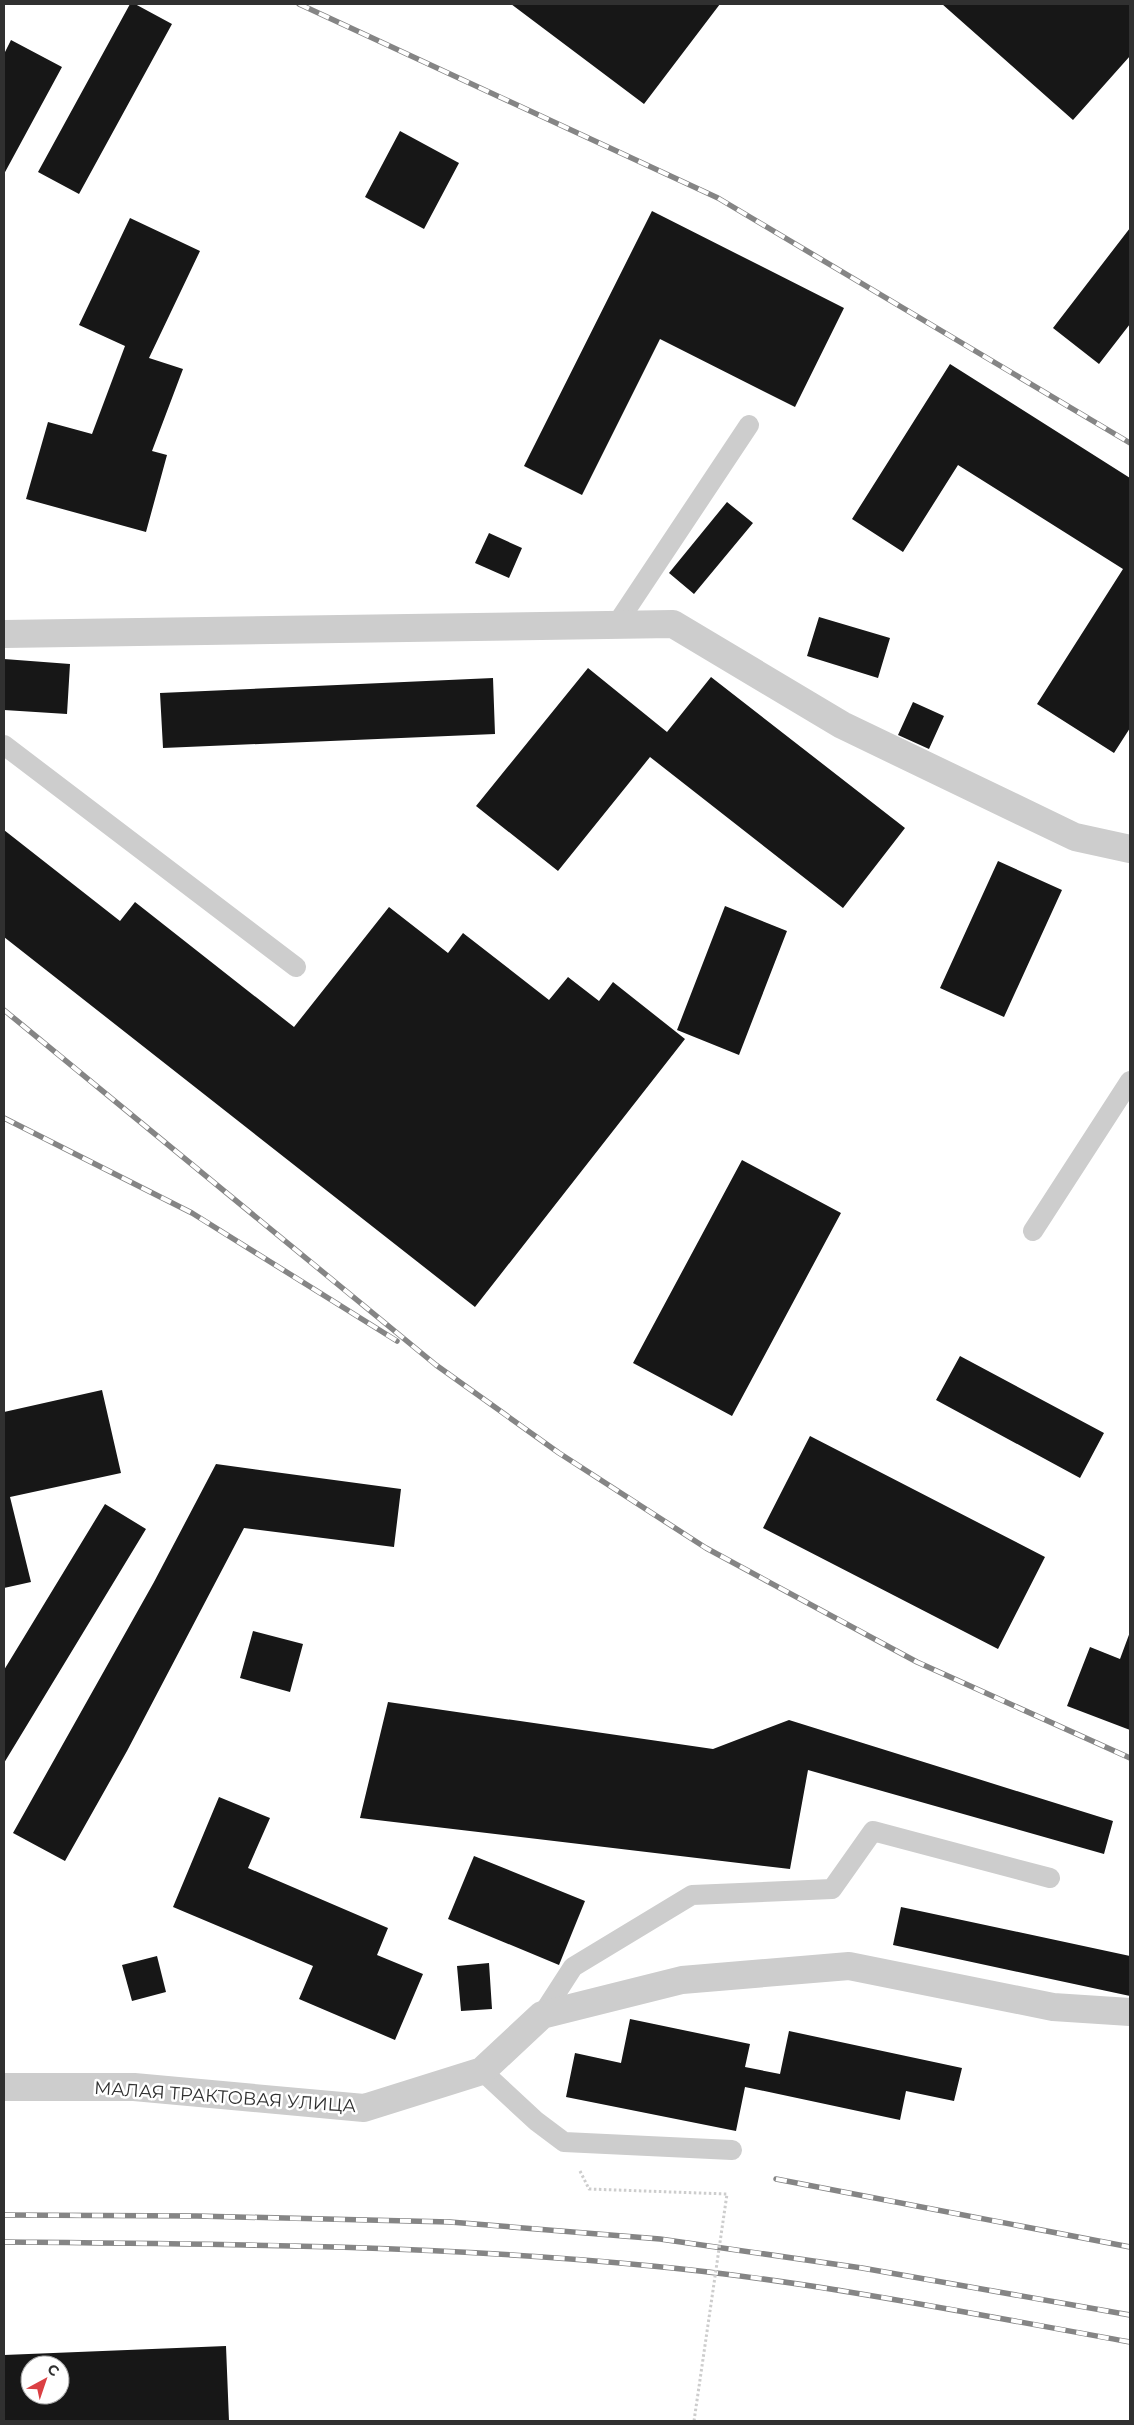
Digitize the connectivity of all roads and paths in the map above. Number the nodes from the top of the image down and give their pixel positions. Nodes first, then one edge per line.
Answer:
1 (749, 425) dead end
2 (616, 625) junction
3 (4, 634) edge
4 (4, 745) edge
5 (1130, 849) edge
6 (296, 967) dead end
7 (1130, 1081) edge
8 (1034, 1231) dead end
9 (1050, 1878) dead end
10 (1130, 2012) edge
11 (542, 2015) junction
12 (482, 2071) junction
13 (4, 2087) edge
14 (732, 2150) dead end
15 (589, 2189) dead end
16 (694, 2421) edge

1 - 2 lane
2 - 3 street
2 - 5 street
4 - 6 lane
7 - 8 lane
9 - 11 lane
10 - 11 street, МАЛАЯ ТРАКТОВАЯ УЛИЦА
11 - 12 street, МАЛАЯ ТРАКТОВАЯ УЛИЦА
12 - 13 street, МАЛАЯ ТРАКТОВАЯ УЛИЦА
12 - 14 lane
15 - 16 path, bridge

